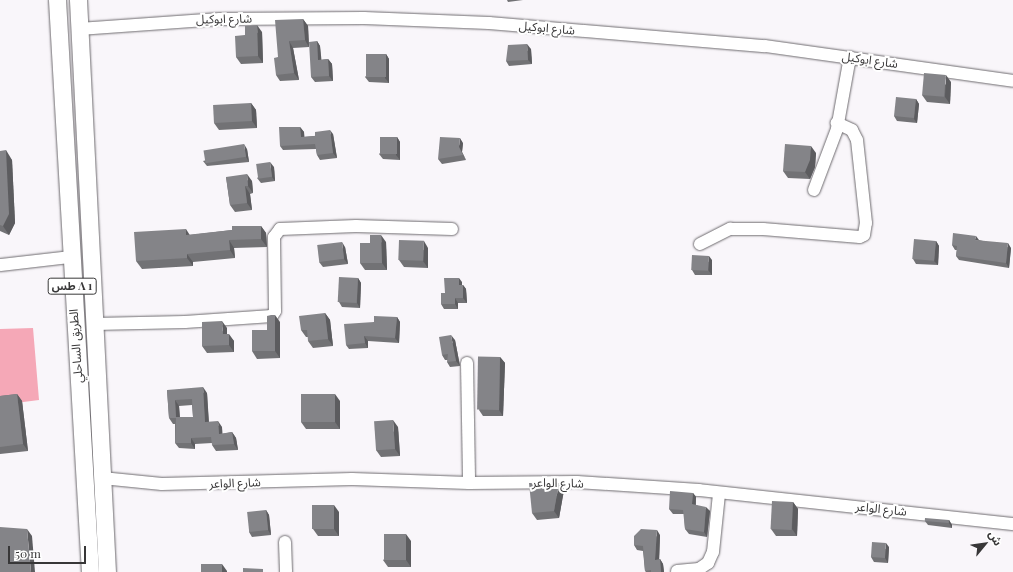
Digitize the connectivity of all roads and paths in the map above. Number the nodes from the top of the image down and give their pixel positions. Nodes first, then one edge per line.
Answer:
1 (57, 0) edge
2 (78, 0) edge
3 (79, 29) junction
4 (850, 58) junction
5 (1013, 82) edge
6 (837, 123) junction
7 (814, 190) dead end
8 (452, 229) dead end
9 (700, 244) dead end
10 (70, 257) junction
11 (0, 266) edge
12 (95, 324) junction
13 (467, 363) dead end
14 (102, 478) junction
15 (469, 483) junction
16 (719, 494) junction
17 (1013, 524) edge
18 (285, 542) dead end
19 (678, 571) edge
20 (90, 572) edge
21 (107, 572) edge
22 (286, 572) edge

1 - 10 highway, الطريق الساحلي / طس A 1
2 - 3 highway, الطريق الساحلي / طس A 1
3 - 4 street, شارع ابوكيل
3 - 12 highway, الطريق الساحلي / طس A 1
4 - 5 street, شارع ابوكيل
4 - 6 street
6 - 7 street
6 - 9 street
8 - 12 street
10 - 11 street
10 - 20 highway, الطريق الساحلي / طس A 1
12 - 14 highway, الطريق الساحلي / طس A 1
13 - 15 street
14 - 15 street, شارع الواعر
14 - 21 highway, الطريق الساحلي / طس A 1
15 - 16 street, شارع الواعر
16 - 17 street, شارع الواعر
16 - 19 street
18 - 22 street

